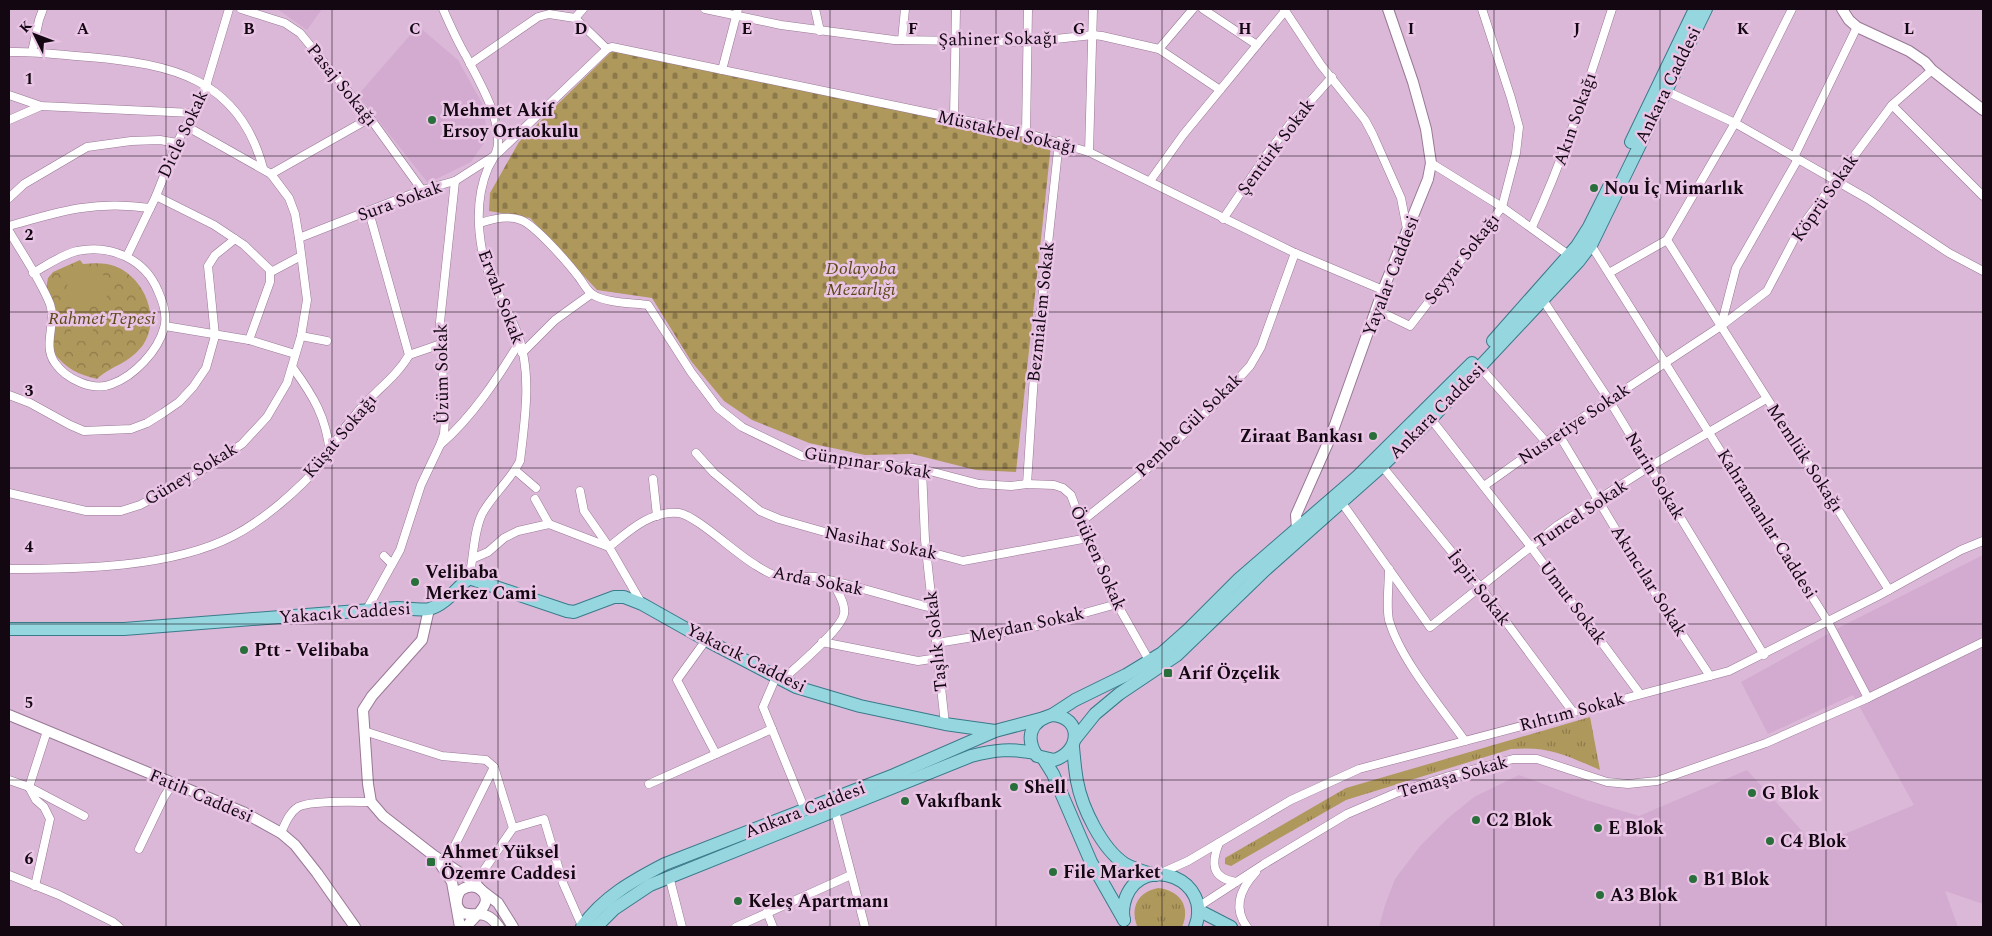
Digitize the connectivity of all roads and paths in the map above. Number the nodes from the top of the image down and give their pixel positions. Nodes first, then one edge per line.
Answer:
1 (43, 9) edge
2 (230, 9) edge
3 (241, 9) edge
4 (443, 9) edge
5 (583, 9) edge
6 (705, 9) edge
7 (815, 9) edge
8 (905, 9) edge
9 (956, 9) edge
10 (1028, 9) edge
11 (1093, 9) edge
12 (1193, 9) edge
13 (1203, 9) edge
14 (1388, 9) edge
15 (1482, 9) edge
16 (1612, 9) edge
17 (1695, 9) edge
18 (1706, 9) edge
19 (1792, 9) edge
20 (1842, 9) edge
21 (1284, 10) edge
22 (737, 12) edge
23 (575, 18) junction
24 (1857, 27) junction
25 (820, 31) junction
26 (1093, 35) junction
27 (902, 40) junction
28 (956, 41) junction
29 (1027, 42) junction
30 (1257, 46) junction
31 (1158, 49) junction
32 (606, 50) junction
33 (9, 52) edge
34 (32, 52) junction
35 (470, 64) junction
36 (722, 70) junction
37 (1932, 70) junction
38 (1332, 77) junction
39 (206, 86) junction
40 (1220, 90) junction
41 (1666, 91) junction
42 (9, 95) edge
43 (1892, 105) junction
44 (41, 106) junction
45 (1983, 109) edge
46 (193, 113) junction
47 (370, 118) junction
48 (954, 118) junction
49 (9, 120) edge
50 (1735, 123) junction
51 (186, 126) junction
52 (1026, 133) junction
53 (1058, 141) junction
54 (177, 143) junction
55 (1089, 152) junction
56 (496, 154) junction
57 (1796, 158) junction
58 (1431, 163) junction
59 (263, 168) junction
60 (270, 174) junction
61 (455, 181) junction
62 (1836, 181) junction
63 (1150, 182) junction
64 (422, 190) junction
65 (156, 196) junction
66 (1983, 196) edge
67 (9, 198) edge
68 (1502, 207) junction
69 (150, 208) junction
70 (369, 212) junction
71 (1223, 219) junction
72 (480, 223) junction
73 (9, 226) edge
74 (1532, 227) junction
75 (1407, 231) junction
76 (9, 232) edge
77 (300, 238) junction
78 (235, 239) junction
79 (1667, 240) junction
80 (1587, 242) junction
81 (1295, 253) junction
82 (127, 256) junction
83 (301, 256) junction
84 (1570, 256) junction
85 (1983, 271) edge
86 (271, 272) junction
87 (33, 273) junction
88 (1609, 273) junction
89 (1383, 290) junction
90 (591, 294) junction
91 (1543, 300) junction
92 (1377, 310) junction
93 (165, 326) junction
94 (1721, 326) junction
95 (215, 336) junction
96 (301, 336) junction
97 (249, 340) junction
98 (328, 341) dead end
99 (520, 343) junction
100 (442, 344) junction
101 (522, 353) junction
102 (295, 354) junction
103 (409, 355) junction
104 (1665, 364) junction
105 (293, 368) junction
106 (1480, 368) junction
107 (9, 395) edge
108 (1766, 399) junction
109 (1609, 400) junction
110 (1431, 419) junction
111 (1708, 432) junction
112 (1558, 433) junction
113 (1546, 442) junction
114 (440, 446) junction
115 (330, 453) junction
116 (696, 453) dead end
117 (1382, 466) junction
118 (1650, 467) junction
119 (922, 469) junction
120 (515, 470) junction
121 (653, 479) dead end
122 (1027, 484) junction
123 (1484, 486) junction
124 (536, 488) dead end
125 (580, 491) dead end
126 (9, 493) edge
127 (535, 499) dead end
128 (1598, 501) junction
129 (1342, 503) junction
130 (657, 516) junction
131 (1081, 522) junction
132 (549, 524) junction
133 (1299, 533) junction
134 (1088, 538) junction
135 (1983, 541) edge
136 (609, 546) junction
137 (1531, 547) junction
138 (926, 551) junction
139 (384, 556) dead end
140 (474, 558) junction
141 (392, 563) junction
142 (9, 569) edge
143 (1389, 570) junction
144 (469, 578) junction
145 (832, 582) junction
146 (1481, 588) junction
147 (1889, 590) junction
148 (642, 604) junction
149 (1117, 604) junction
150 (932, 608) junction
151 (428, 609) junction
152 (366, 611) junction
153 (1828, 622) junction
154 (9, 629) edge
155 (706, 640) junction
156 (822, 642) junction
157 (1983, 642) edge
158 (937, 643) junction
159 (1764, 654) junction
160 (938, 658) junction
161 (1150, 662) junction
162 (1710, 676) junction
163 (779, 678) junction
164 (1640, 694) junction
165 (1868, 698) junction
166 (1573, 712) junction
167 (9, 715) edge
168 (1048, 716) junction
169 (944, 724) junction
170 (772, 729) junction
171 (47, 731) junction
172 (364, 731) junction
173 (995, 731) junction
174 (1464, 741) junction
175 (1074, 743) junction
176 (952, 749) junction
177 (716, 754) junction
178 (1039, 756) junction
179 (494, 767) junction
180 (9, 780) edge
181 (173, 783) junction
182 (649, 784) dead end
183 (29, 787) junction
184 (371, 802) junction
185 (805, 810) junction
186 (836, 811) junction
187 (84, 816) dead end
188 (513, 828) junction
189 (281, 833) junction
190 (1218, 843) junction
191 (139, 849) dead end
192 (434, 854) junction
193 (446, 863) junction
194 (1264, 864) junction
195 (1156, 874) junction
196 (851, 875) junction
197 (9, 876) edge
198 (669, 876) junction
199 (1236, 882) junction
200 (34, 886) junction
201 (478, 887) junction
202 (457, 905) junction
203 (1198, 909) junction
204 (767, 912) junction
205 (476, 914) junction
206 (1125, 924) edge
207 (119, 927) edge
208 (355, 927) edge
209 (460, 927) edge
210 (466, 927) edge
211 (498, 927) edge
212 (513, 927) edge
213 (582, 927) edge
214 (596, 927) edge
215 (682, 927) edge
216 (736, 927) edge
217 (773, 927) edge
218 (865, 927) edge
219 (1195, 927) edge
220 (1231, 927) edge
221 (1247, 927) edge

1 - 34 street
2 - 39 street, Dicle Sokak
3 - 47 street, Pasaj Sokağı
4 - 35 street
5 - 23 street
6 - 22 street, Şahiner Sokağı
7 - 25 street
8 - 27 street
9 - 28 street
10 - 29 street
11 - 26 street
12 - 31 street
13 - 30 street
14 - 58 street, Yayalar Caddesi
15 - 68 street, Seyyar Sokağı
16 - 74 street, Akın Sokağı
17 - 80 main road, Ankara Caddesi
18 - 41 main road, Ankara Caddesi
19 - 50 street
20 - 24 street
21 - 30 street
21 - 38 street
22 - 25 street, Şahiner Sokağı
22 - 36 street
23 - 32 street
23 - 35 street
24 - 37 street
24 - 57 street
25 - 27 street, Şahiner Sokağı
26 - 29 street, Şahiner Sokağı
26 - 31 street, Şahiner Sokağı
26 - 55 street
27 - 28 street, Şahiner Sokağı
28 - 29 street, Şahiner Sokağı
28 - 48 street
29 - 52 street
30 - 40 street
31 - 40 street, Şahiner Sokağı
32 - 36 street, Müstakbel Sokağı
32 - 56 street
33 - 34 street
34 - 39 street
35 - 56 street
36 - 48 street, Müstakbel Sokağı
37 - 43 street, Köprü Sokak
37 - 45 street
38 - 71 street, Şentürk Sokak
38 - 75 street
39 - 46 street, Dicle Sokak
39 - 59 street
40 - 63 street
41 - 50 street
41 - 80 main road, Ankara Caddesi
42 - 44 street
43 - 62 street, Köprü Sokak
43 - 66 street
44 - 46 street
44 - 49 street
46 - 51 street, Dicle Sokak
47 - 60 street
47 - 64 street, Pasaj Sokağı
48 - 52 street, Müstakbel Sokağı
50 - 57 street
50 - 79 street
51 - 54 street, Dicle Sokak
51 - 59 street, Güney Sokak
52 - 53 street, Müstakbel Sokağı
53 - 55 street, Müstakbel Sokağı
53 - 122 street, Bezmialem Sokak
54 - 65 street, Dicle Sokak
54 - 67 street
55 - 63 street, Müstakbel Sokağı
56 - 61 street, Sura Sokak
56 - 72 street, Ervah Sokak
57 - 62 street
57 - 94 street
58 - 68 street
58 - 75 street, Yayalar Caddesi
59 - 60 street, Güney Sokak
60 - 77 street, Güney Sokak
61 - 64 street, Sura Sokak
61 - 100 street, Üzüm Sokak
62 - 85 street
62 - 94 street, Köprü Sokak
63 - 71 street, Müstakbel Sokağı
64 - 70 street, Sura Sokak
65 - 69 street, Dicle Sokak
65 - 78 street
68 - 74 street
68 - 92 street, Seyyar Sokağı
69 - 73 street
69 - 82 street, Dicle Sokak
70 - 77 street, Sura Sokak
70 - 103 street
71 - 81 street, Müstakbel Sokağı
72 - 90 street
72 - 99 street, Ervah Sokak
74 - 84 street
75 - 89 street, Yayalar Caddesi
76 - 87 street
77 - 83 street, Güney Sokak
78 - 86 street
78 - 95 street
79 - 88 street
79 - 94 street, Memlük Sokağı
80 - 84 main road, Ankara Caddesi
80 - 88 street, Kahramanlar Caddesi
80 - 91 main road, Ankara Caddesi
81 - 89 street, Müstakbel Sokağı
81 - 131 street, Pembe Gül Sokak
82 - 87 street
82 - 93 street
83 - 86 street
83 - 96 street, Güney Sokak
84 - 133 main road, Ankara Caddesi
86 - 97 street
87 - 93 street
88 - 104 street, Kahramanlar Caddesi
89 - 92 street, Yayalar Caddesi
90 - 101 street
90 - 119 street, Günpınar Sokak
91 - 106 main road, Ankara Caddesi
91 - 109 street, Narin Sokak
92 - 133 street, Yayalar Caddesi
93 - 95 street
94 - 104 street, Köprü Sokak
94 - 108 street, Memlük Sokağı
95 - 97 street
95 - 107 street
96 - 98 street
96 - 102 street, Güney Sokak
97 - 102 street
99 - 101 street, Ervah Sokak
99 - 114 street
100 - 103 street
100 - 114 street, Üzüm Sokak
101 - 120 street, Ervah Sokak
102 - 105 street, Güney Sokak
103 - 115 street, Küşat Sokağı
104 - 109 street, Nusretiye Sokak
104 - 111 street, Kahramanlar Caddesi
105 - 115 street
105 - 126 street, Güney Sokak
106 - 110 main road, Ankara Caddesi
106 - 113 street
108 - 111 street, Tuncel Sokak
108 - 147 street, Memlük Sokağı
109 - 112 street, Nusretiye Sokak
109 - 118 street, Narin Sokak
110 - 117 main road, Ankara Caddesi
110 - 123 street, Umut Sokak
111 - 118 street, Tuncel Sokak
111 - 153 street, Kahramanlar Caddesi
112 - 113 street, Nusretiye Sokak
112 - 128 street, Akıncılar Sokak
113 - 123 street, Nusretiye Sokak
114 - 141 street, Üzüm Sokak
115 - 142 street, Küşat Sokağı
116 - 138 street, Nasihat Sokak
117 - 129 main road, Ankara Caddesi
117 - 146 street, İspir Sokak
118 - 128 street, Tuncel Sokak
118 - 159 street, Narin Sokak
119 - 122 street, Günpınar Sokak
119 - 138 street, Taşlık Sokak
120 - 124 street
120 - 140 street, Ervah Sokak
121 - 130 street
122 - 131 street, Ötüken Sokak
123 - 137 street, Umut Sokak
125 - 136 street
127 - 132 street
128 - 137 street, Tuncel Sokak
128 - 162 street, Akıncılar Sokak
129 - 133 main road, Ankara Caddesi
129 - 143 street
130 - 136 street, Arda Sokak
130 - 145 street, Arda Sokak
131 - 134 street, Ötüken Sokak
132 - 136 street
132 - 140 street
133 - 161 main road, Ankara Caddesi
133 - 175 main road, Ankara Caddesi
134 - 138 street, Nasihat Sokak
134 - 149 street, Ötüken Sokak
135 - 147 street, Rıhtım Sokak
136 - 148 street
137 - 146 street, Tuncel Sokak
137 - 164 street, Umut Sokak
138 - 150 street, Taşlık Sokak
139 - 141 street
140 - 144 street, Ervah Sokak
141 - 152 street, Üzüm Sokak
143 - 146 street, Tuncel Sokak
143 - 174 street
144 - 148 main road, Yakacık Caddesi
144 - 151 main road, Yakacık Caddesi
145 - 150 street, Arda Sokak
145 - 156 street
146 - 166 street, İspir Sokak
147 - 153 street, Rıhtım Sokak
148 - 155 main road, Yakacık Caddesi
149 - 158 street, Meydan Sokak
149 - 161 street, Ötüken Sokak
150 - 158 street, Taşlık Sokak
151 - 152 main road, Yakacık Caddesi
151 - 172 street
152 - 154 main road, Yakacık Caddesi
153 - 159 street, Rıhtım Sokak
153 - 165 street, Kahramanlar Caddesi
155 - 163 main road, Yakacık Caddesi
155 - 177 street
156 - 160 street
156 - 163 street
157 - 165 street
158 - 160 street, Taşlık Sokak
159 - 162 street, Rıhtım Sokak
160 - 169 street, Taşlık Sokak
161 - 168 main road, Ankara Caddesi
162 - 164 street, Rıhtım Sokak
163 - 169 main road, Yakacık Caddesi
163 - 170 street
164 - 166 street, Rıhtım Sokak
165 - 194 street, Temaşa Sokak
166 - 174 street, Rıhtım Sokak
167 - 171 street, Fatih Caddesi
168 - 173 main road, Ankara Caddesi
168 - 175 main road
168 - 178 main road
169 - 173 main road, Yakacık Caddesi
169 - 176 main road
170 - 177 street
170 - 185 street
171 - 181 street, Fatih Caddesi
171 - 183 street
172 - 179 street
172 - 184 street
173 - 176 main road, Ankara Caddesi
174 - 190 street, Rıhtım Sokak
175 - 178 main road, Ankara Caddesi
175 - 195 main road
176 - 185 main road, Ankara Caddesi
177 - 182 street
178 - 186 main road, Ankara Caddesi
178 - 206 main road
179 - 188 street
179 - 193 street
180 - 183 street
181 - 189 street, Fatih Caddesi
181 - 191 street
183 - 187 street
183 - 200 street
184 - 189 street
184 - 192 street
185 - 213 main road, Ankara Caddesi
186 - 196 street
186 - 198 main road, Ankara Caddesi
188 - 201 street
188 - 213 street
189 - 208 street, Fatih Caddesi
190 - 195 street, Rıhtım Sokak
190 - 199 street
192 - 193 street
192 - 202 street
193 - 201 street
194 - 199 street, Temaşa Sokak
194 - 221 street
195 - 203 main road
195 - 206 main road
196 - 204 street
196 - 218 street
197 - 200 street
198 - 214 main road, Ankara Caddesi
198 - 215 street
199 - 203 street, Temaşa Sokak
200 - 207 street
201 - 202 street
201 - 205 street
201 - 212 street
202 - 205 street
202 - 209 street
203 - 219 main road
203 - 220 main road
204 - 216 street
204 - 217 street
205 - 210 street
205 - 211 street

